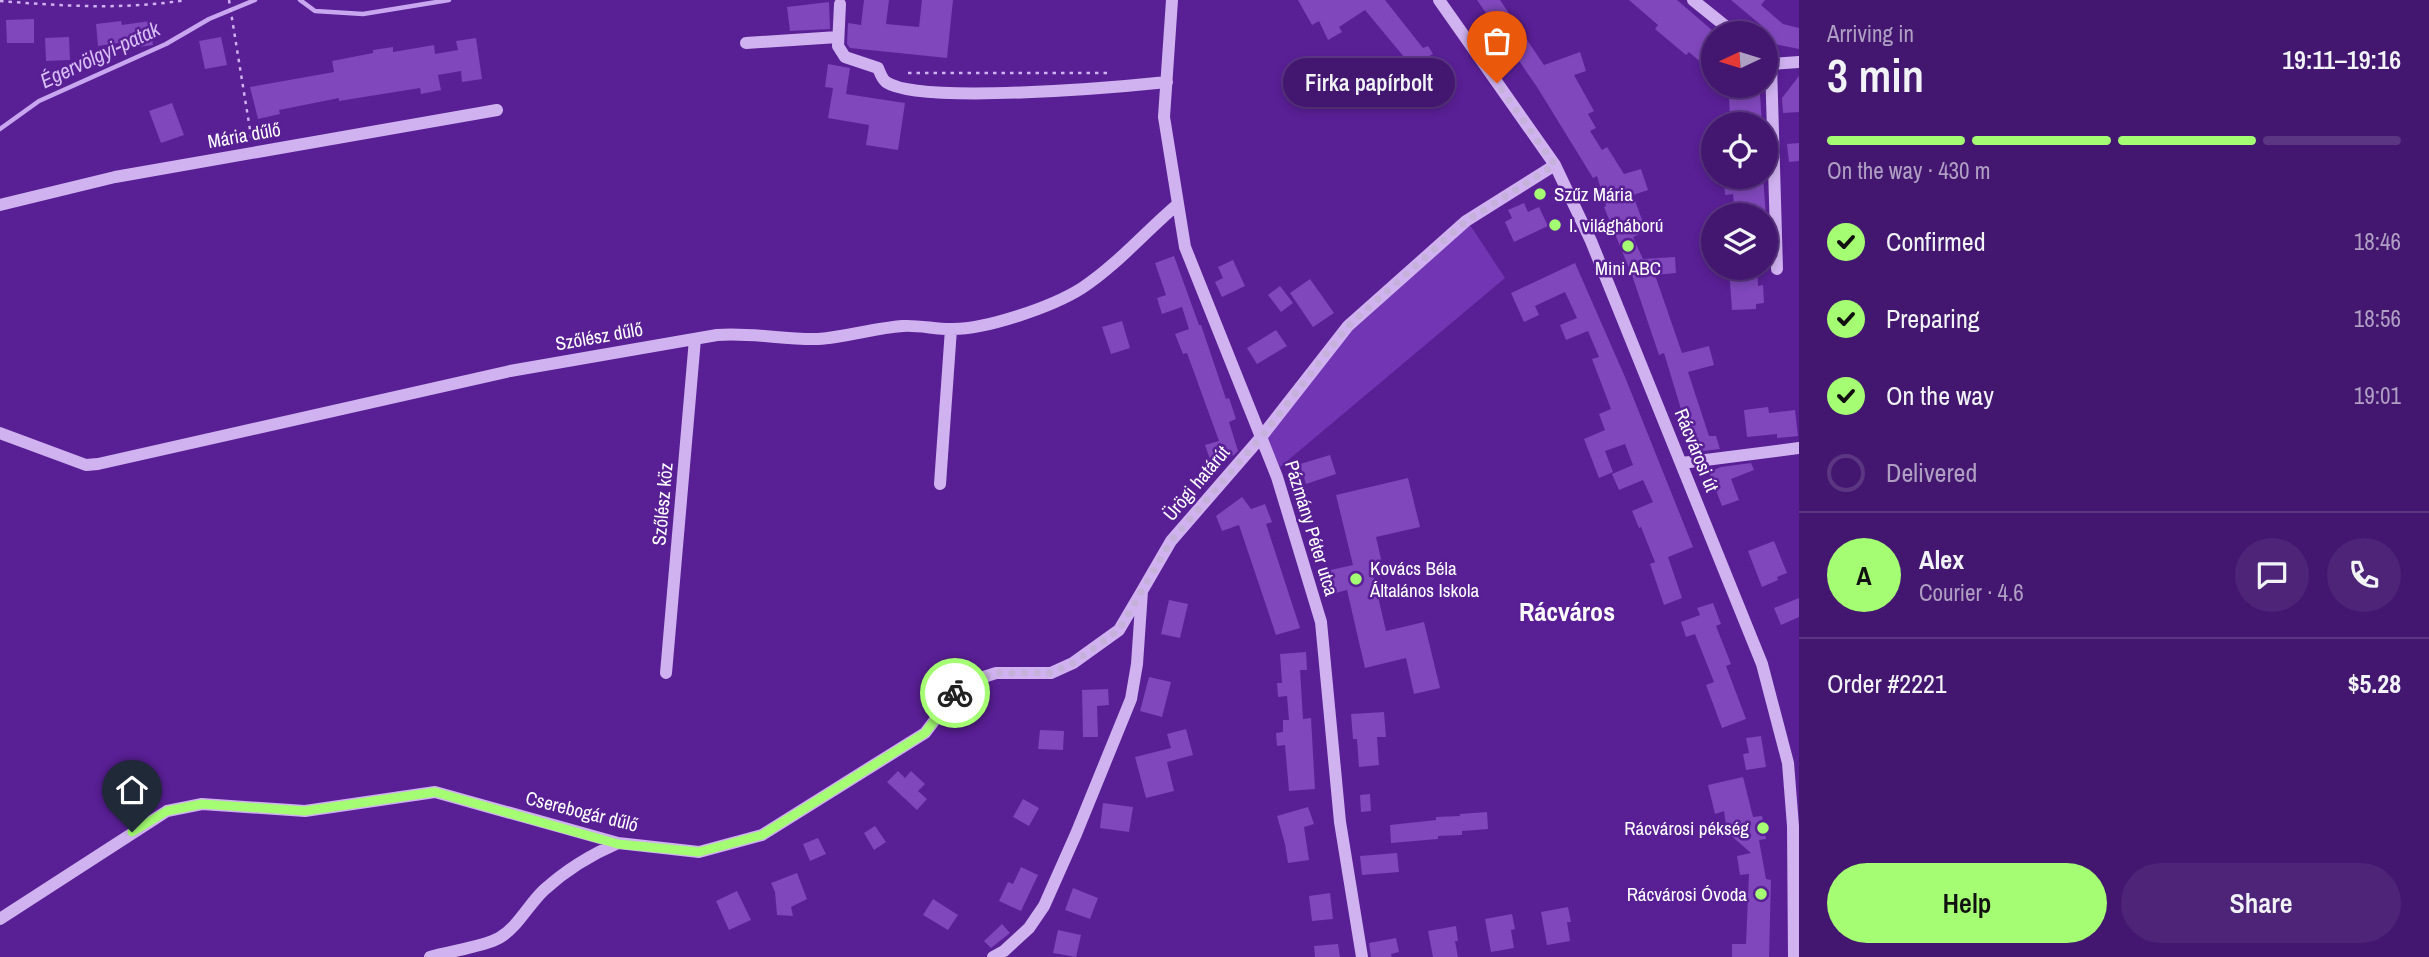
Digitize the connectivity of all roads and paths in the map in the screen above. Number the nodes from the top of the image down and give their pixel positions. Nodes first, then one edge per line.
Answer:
1 (186, 0) edge
2 (229, 0) edge
3 (1172, 0) edge
4 (1439, 0) edge
5 (1693, 0) edge
6 (0, 1) edge
7 (840, 4) dead end
8 (1719, 21) edge
9 (838, 37) junction
10 (746, 43) dead end
11 (1778, 62) edge
12 (1799, 62) edge
13 (908, 73) dead end
14 (1111, 73) dead end
15 (1167, 82) junction
16 (1770, 98) edge
17 (497, 110) dead end
18 (254, 153) junction
19 (1555, 165) junction
20 (1774, 203) edge
21 (1178, 204) junction
22 (0, 205) edge
23 (951, 329) junction
24 (695, 339) junction
25 (0, 433) edge
26 (1262, 436) junction
27 (1799, 448) edge
28 (1682, 463) junction
29 (940, 484) dead end
30 (1142, 591) junction
31 (666, 673) dead end
32 (618, 844) junction
33 (0, 919) edge
34 (1029, 928) junction
35 (430, 957) edge
36 (993, 957) edge
37 (1009, 957) edge
38 (1362, 957) edge
39 (1794, 957) edge

1 - 6 path
2 - 18 path
3 - 15 street, Pázmány Péter utca
4 - 19 street, Rácvárosi út
5 - 8 street
7 - 9 street
9 - 10 street
9 - 15 street
11 - 12 street
13 - 14 path
15 - 21 street, Pázmány Péter utca
16 - 20 street
17 - 18 street, Mária dűlő
18 - 22 street, Mária dűlő
19 - 26 street, Ürögi határút
19 - 28 street, Rácvárosi út
21 - 23 street, Szőlész dűlő
21 - 26 street, Pázmány Péter utca
23 - 24 street, Szőlész dűlő
23 - 29 street
24 - 25 street, Szőlész dűlő
24 - 31 street, Szőlész köz
26 - 30 street, Ürögi határút
26 - 38 street, Pázmány Péter utca
27 - 28 street
28 - 39 street, Rácvárosi út
30 - 32 street, Cserebogár dűlő
30 - 34 street, Ürögi határút
32 - 33 street, Cserebogár dűlő
32 - 35 street
34 - 36 street, Ürögi határút
34 - 37 street

